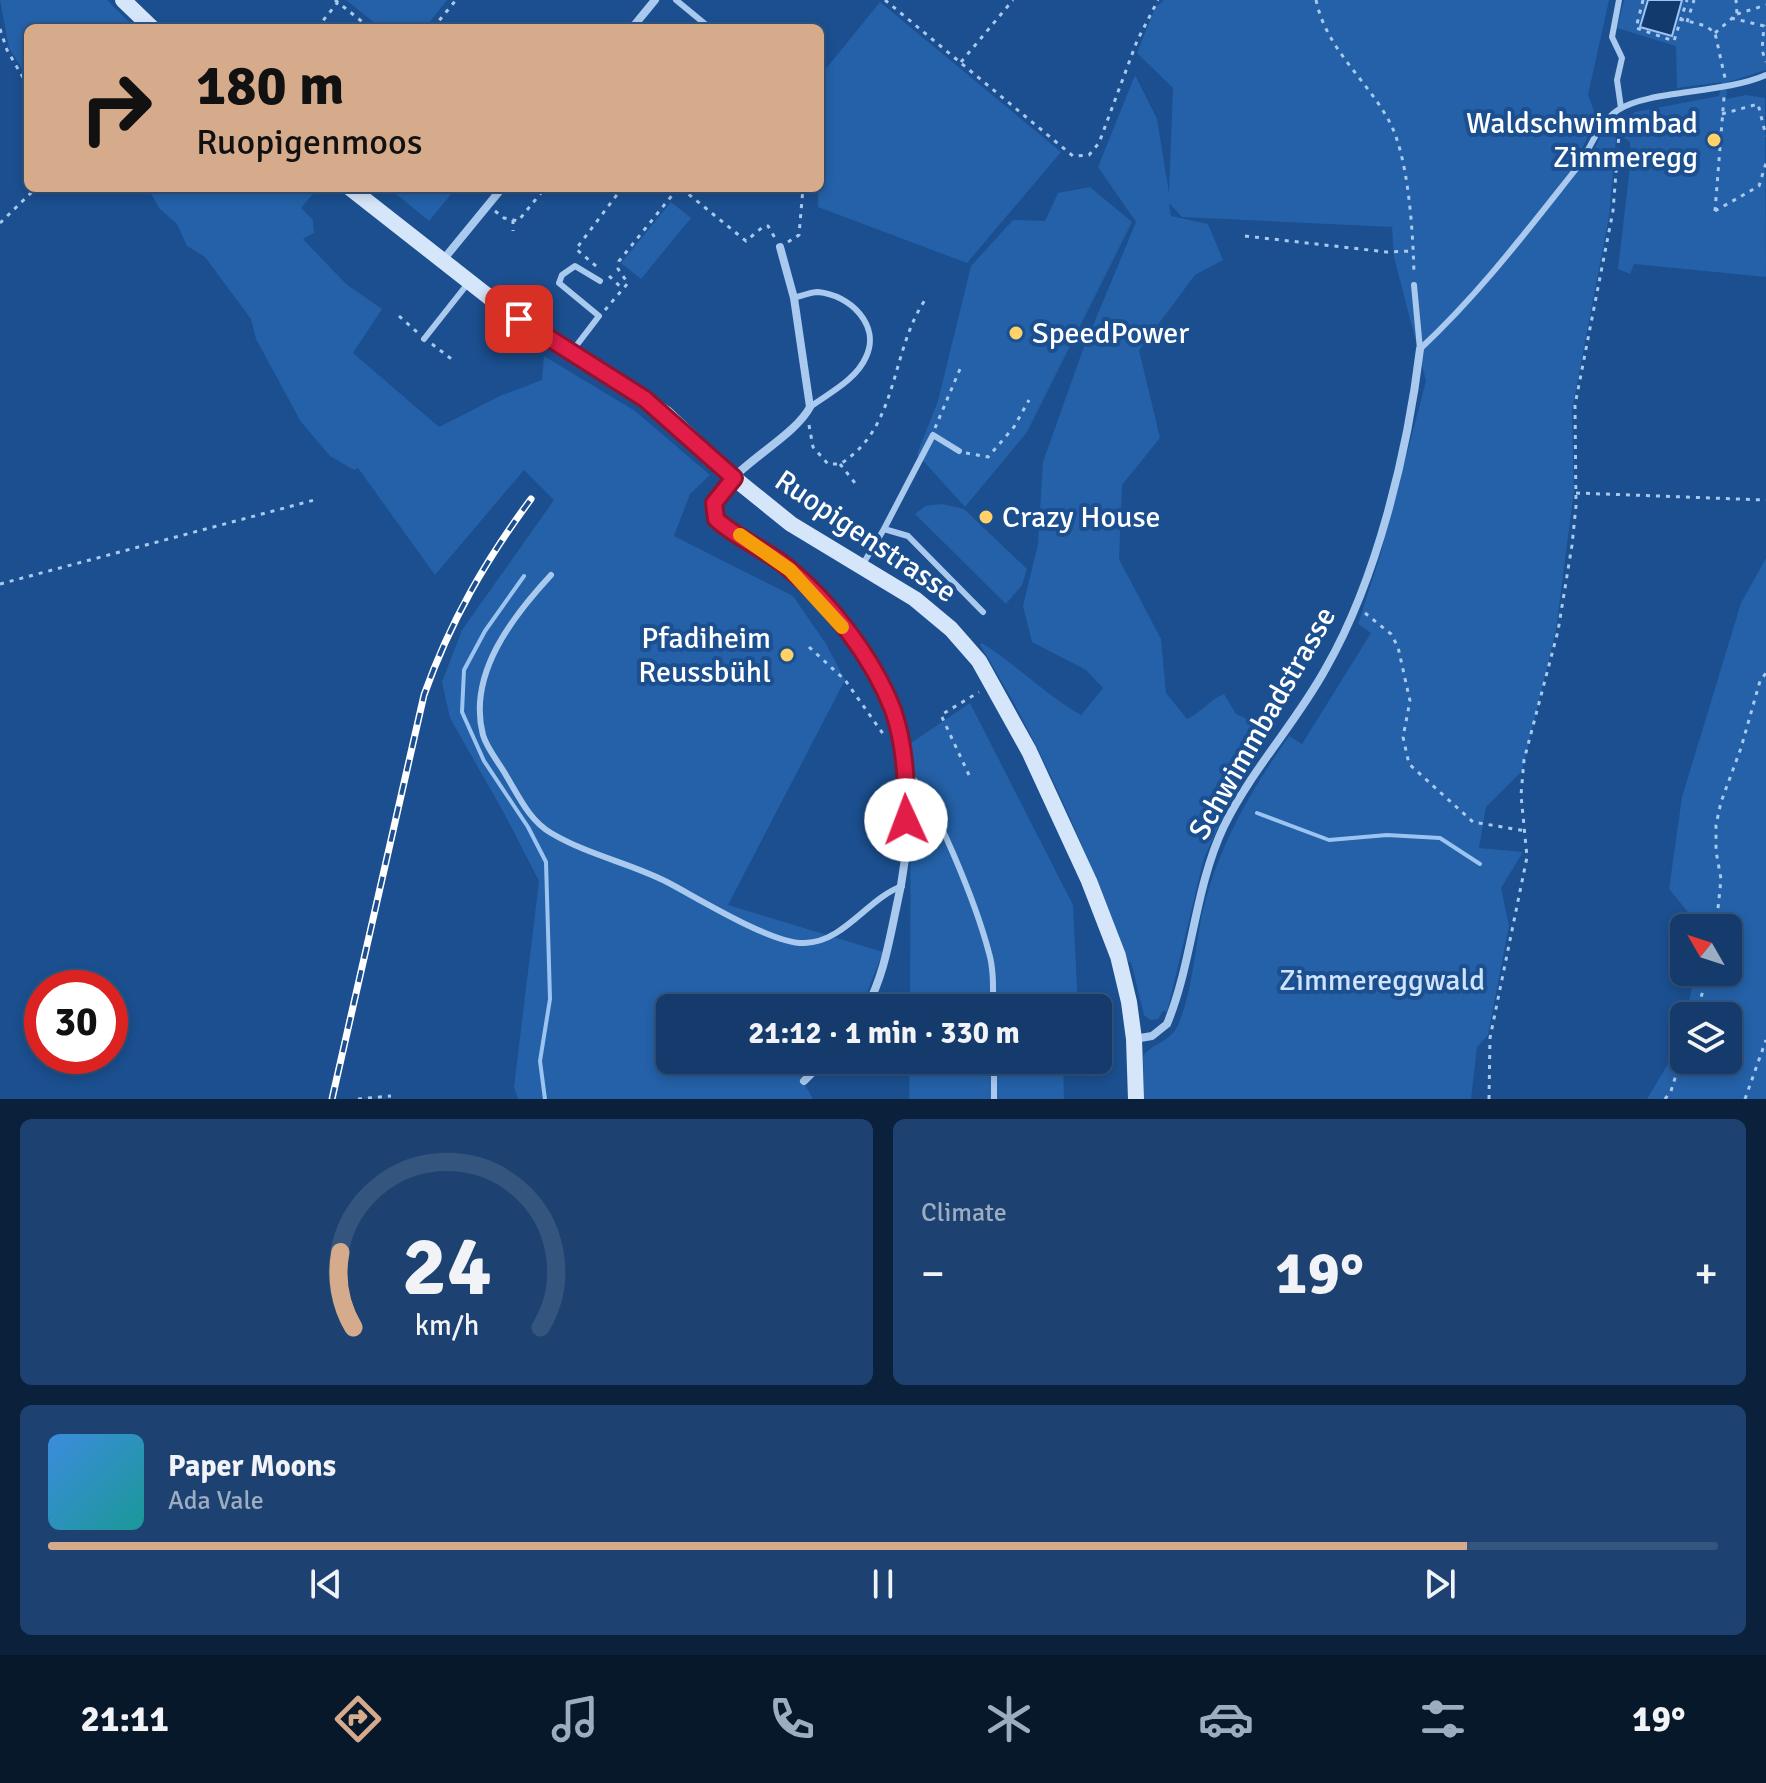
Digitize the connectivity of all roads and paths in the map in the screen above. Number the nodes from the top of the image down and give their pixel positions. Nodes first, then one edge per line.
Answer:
1 (123, 0) edge
2 (456, 0) edge
3 (655, 0) edge
4 (676, 0) edge
5 (885, 0) edge
6 (1013, 0) edge
7 (1158, 0) edge
8 (1316, 0) edge
9 (1619, 0) edge
10 (1643, 0) edge
11 (1687, 0) edge
12 (1694, 0) edge
13 (1736, 0) edge
14 (336, 1) edge
15 (1766, 5) edge
16 (1737, 14) junction
17 (1731, 18) junction
18 (1680, 19) junction
19 (1687, 22) junction
20 (148, 24) edge
21 (320, 24) edge
22 (365, 24) edge
23 (436, 24) edge
24 (635, 24) edge
25 (705, 24) edge
26 (0, 29) edge
27 (1715, 33) junction
28 (961, 62) junction
29 (1766, 62) edge
30 (1766, 75) edge
31 (24, 79) edge
32 (1725, 89) junction
33 (1621, 108) junction
34 (1722, 114) junction
35 (1766, 136) edge
36 (1766, 163) edge
37 (32, 192) edge
38 (355, 192) edge
39 (499, 192) edge
40 (542, 192) edge
41 (619, 192) edge
42 (677, 192) edge
43 (685, 192) edge
44 (803, 192) edge
45 (487, 206) junction
46 (513, 220) junction
47 (0, 223) edge
48 (513, 231) dead end
49 (1245, 236) dead end
50 (780, 247) junction
51 (1413, 251) junction
52 (442, 261) junction
53 (600, 281) dead end
54 (469, 282) junction
55 (1414, 285) joint
56 (623, 289) junction
57 (794, 298) junction
58 (925, 300) dead end
59 (599, 316) junction
60 (424, 339) dead end
61 (1420, 349) junction
62 (571, 353) junction
63 (960, 369) dead end
64 (1029, 400) dead end
65 (810, 407) junction
66 (803, 419) junction
67 (933, 435) junction
68 (959, 451) joint
69 (840, 464) junction
70 (734, 478) junction
71 (855, 483) dead end
72 (1576, 493) junction
73 (318, 499) dead end
74 (1766, 500) edge
75 (884, 529) junction
76 (861, 567) junction
77 (551, 575) dead end
78 (0, 584) edge
79 (1355, 609) junction
80 (983, 612) dead end
81 (809, 647) dead end
82 (1766, 673) edge
83 (967, 699) dead end
84 (903, 758) junction
85 (904, 769) junction
86 (969, 775) dead end
87 (1526, 831) junction
88 (902, 886) junction
89 (1717, 914) edge
90 (872, 994) edge
91 (992, 994) edge
92 (1134, 1039) junction
93 (1766, 1040) edge
94 (811, 1074) edge
95 (994, 1074) edge
96 (1676, 1074) edge
97 (804, 1081) dead end
98 (391, 1096) dead end
99 (358, 1099) edge
100 (994, 1099) edge
101 (1136, 1099) edge
102 (1489, 1099) edge
103 (1665, 1099) edge
104 (1745, 1099) edge

1 - 20 street
2 - 23 path
3 - 24 street
4 - 25 lane
5 - 28 path
6 - 28 path
7 - 28 path
8 - 51 path
9 - 33 lane
10 - 18 path
11 - 18 path
12 - 19 path
13 - 16 path
14 - 21 path
14 - 22 path
15 - 16 path
16 - 17 path
17 - 27 path
17 - 29 path
18 - 19 path
19 - 27 path
26 - 31 path
27 - 32 path
30 - 32 lane
32 - 33 lane
32 - 34 path
33 - 61 lane
33 - 72 path
34 - 35 path
34 - 36 path
37 - 47 path
38 - 52 street, Ruopigenstrasse
39 - 45 street
40 - 46 path
41 - 56 path
42 - 56 path
43 - 50 path
44 - 50 path
45 - 46 path
45 - 52 street
46 - 48 path
49 - 51 path
50 - 57 street
51 - 55 path
52 - 54 street, Ruopigenstrasse
53 - 59 lane
54 - 60 lane
54 - 62 street, Ruopigenstrasse
55 - 61 lane
56 - 59 path
57 - 65 street
57 - 65 lane
58 - 69 path
59 - 62 lane
61 - 79 street, Schwimmbadstrasse
62 - 70 street, Ruopigenstrasse
63 - 67 path
64 - 68 path
65 - 66 street
66 - 69 path
66 - 70 street
67 - 68 lane
67 - 75 lane
69 - 71 path
70 - 76 street, Ruopigenstrasse
70 - 84 street
72 - 74 path
72 - 87 path
73 - 78 path
75 - 76 lane
75 - 80 lane
76 - 92 street, Ruopigenstrasse
77 - 88 lane
79 - 87 path
79 - 92 street, Schwimmbadstrasse
81 - 84 path
82 - 89 path
83 - 86 path
84 - 85 street
85 - 88 street
85 - 91 lane
87 - 102 path
88 - 90 street
92 - 101 street, Ruopigenstrasse
93 - 104 path
94 - 97 street
95 - 100 lane
96 - 103 path
98 - 99 path

